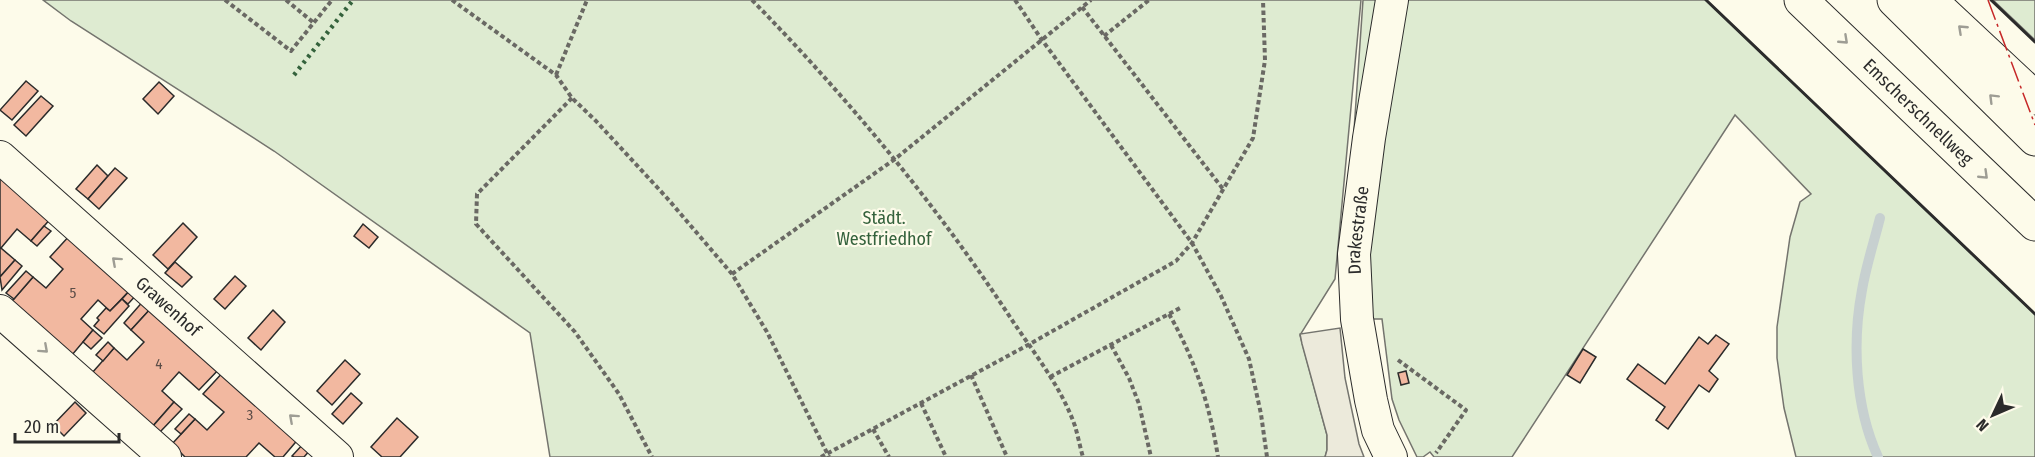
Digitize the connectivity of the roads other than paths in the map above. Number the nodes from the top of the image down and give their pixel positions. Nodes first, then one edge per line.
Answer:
1 (1392, 0) edge
2 (1801, 0) edge
3 (1894, 0) edge
4 (1930, 0) edge
5 (2035, 98) edge
6 (2035, 139) edge
7 (0, 157) edge
8 (2035, 224) edge
9 (0, 310) edge
10 (165, 457) edge
11 (337, 457) edge
12 (1391, 457) edge

1 - 12 street, Drakestraße
2 -> 8 highway, Emscherschnellweg
6 -> 3 highway
5 -> 4 highway
11 -> 7 street, Grawenhof
9 -> 10 street

